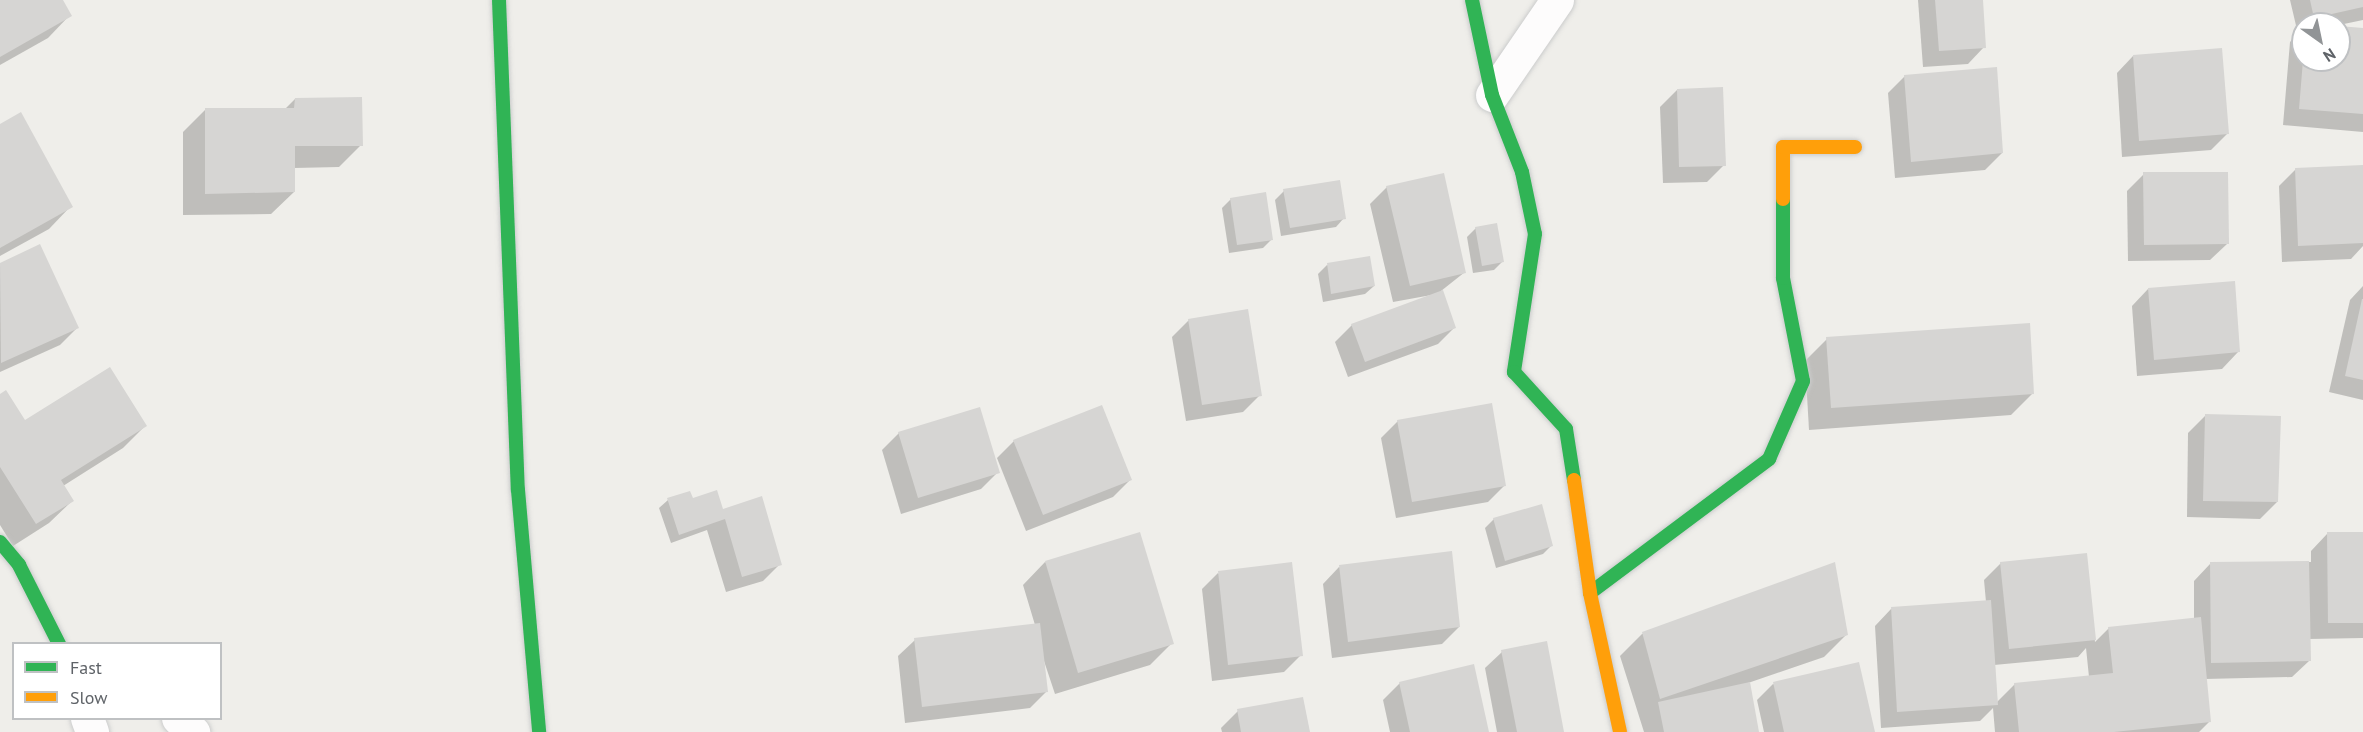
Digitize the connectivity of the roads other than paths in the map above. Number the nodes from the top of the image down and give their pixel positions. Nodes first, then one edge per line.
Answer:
1 (499, 0) edge
2 (1472, 0) edge
3 (1557, 0) edge
4 (1492, 95) junction
5 (1855, 147) dead end
6 (0, 542) edge
7 (1590, 593) junction
8 (58, 642) edge
9 (180, 720) edge
10 (193, 732) edge
11 (539, 732) edge
12 (1620, 732) edge

1 - 11 street
2 - 4 street
3 - 4 street
4 - 7 street
5 - 7 street
6 - 8 street
7 - 12 street
9 - 10 street

